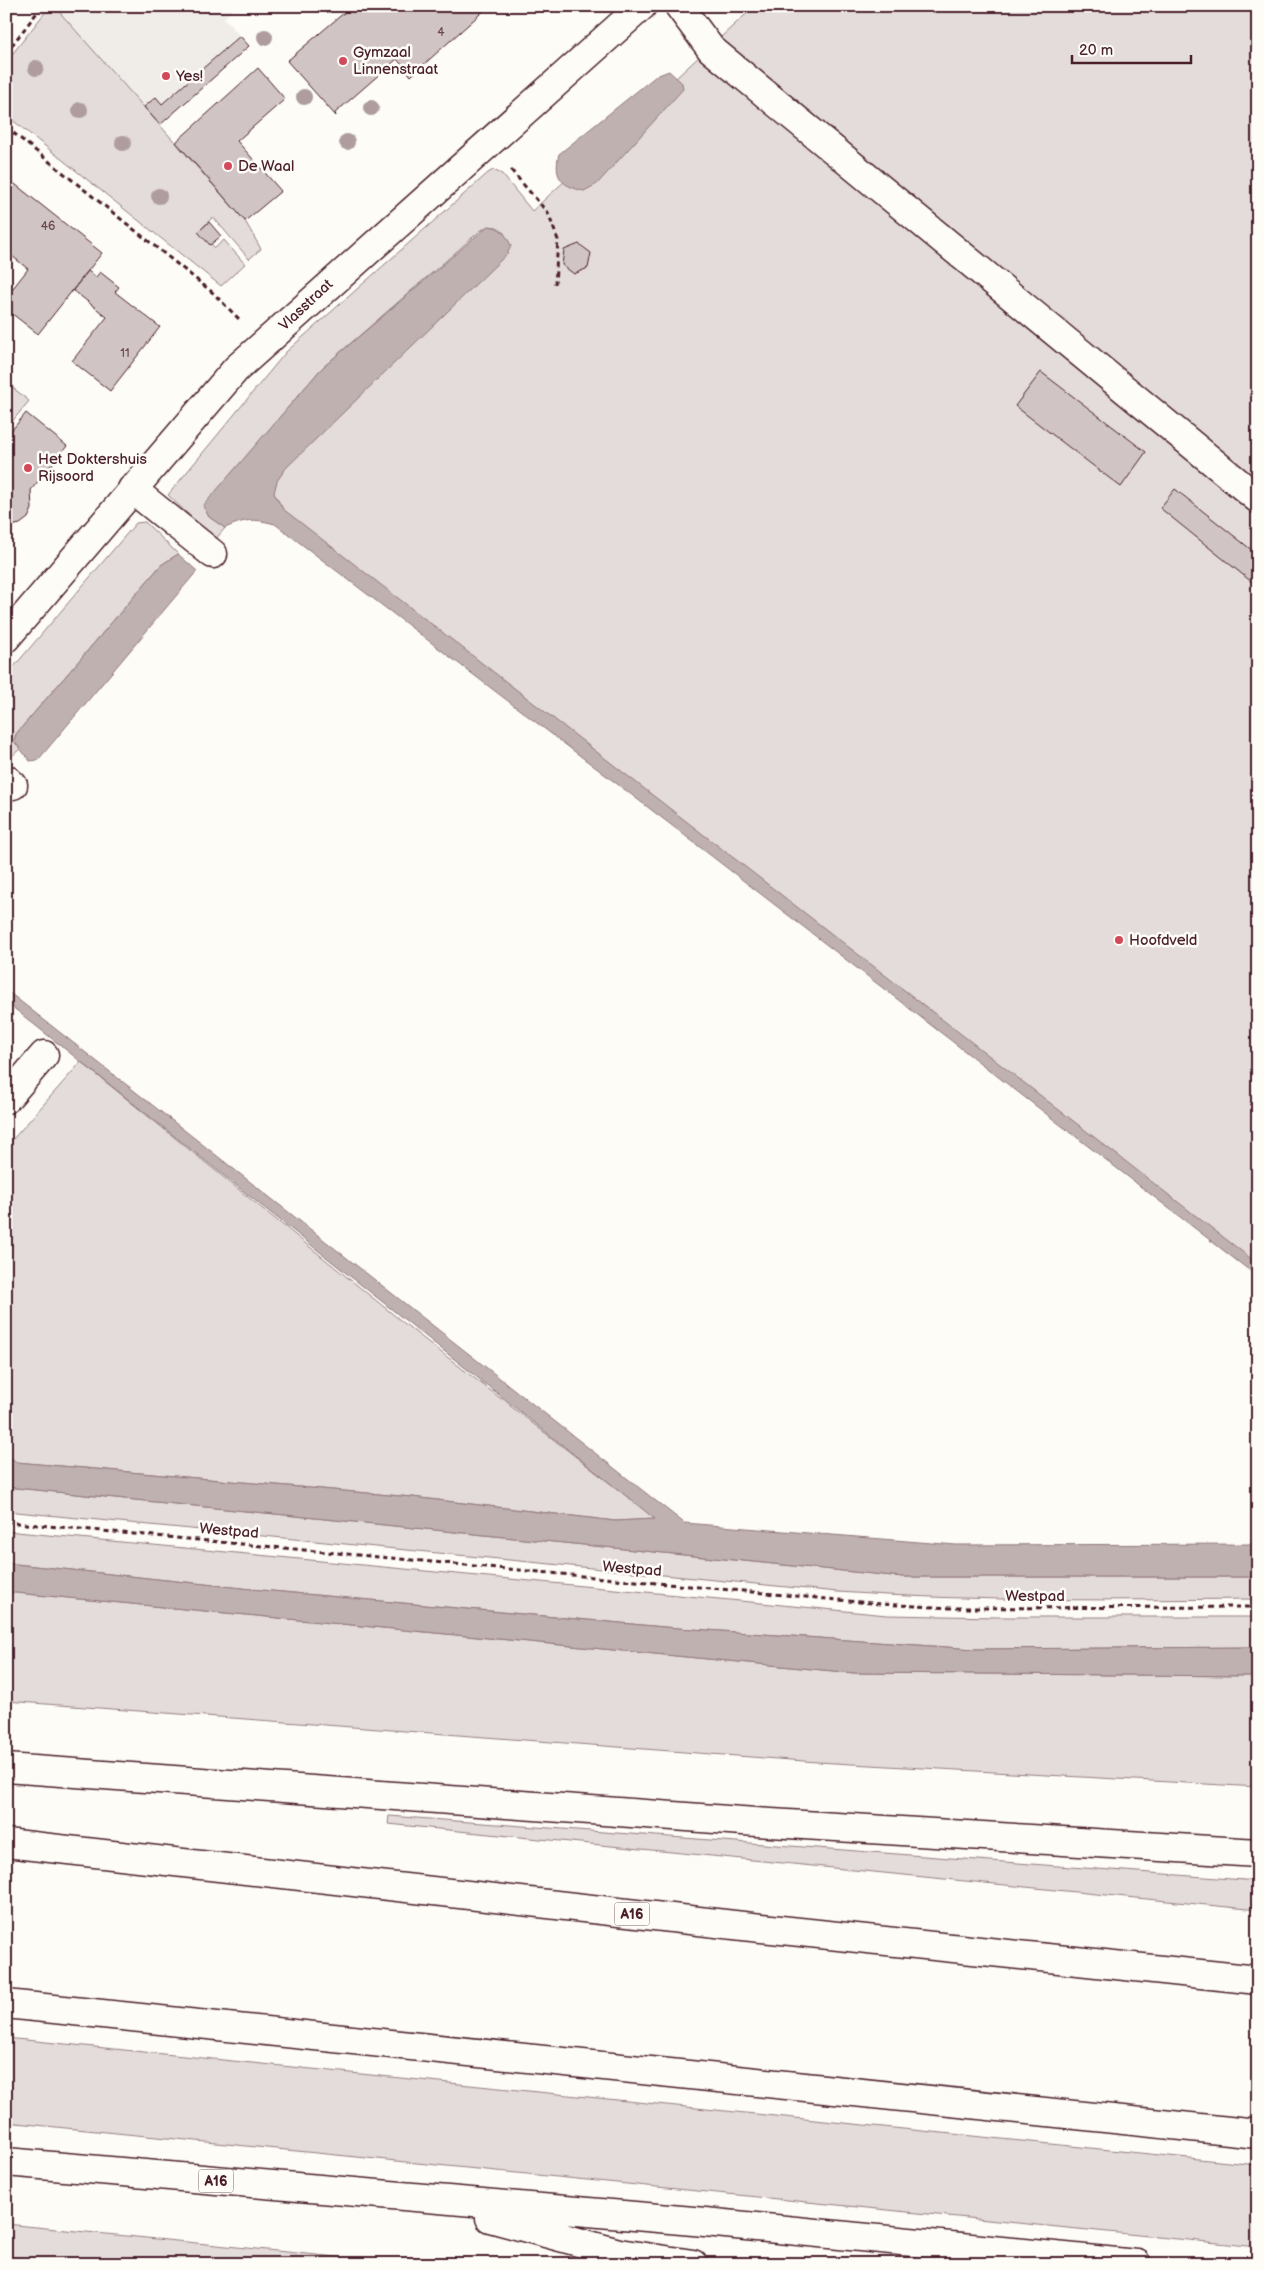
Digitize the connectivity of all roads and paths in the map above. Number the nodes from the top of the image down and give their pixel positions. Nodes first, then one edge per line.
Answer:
1 (42, 6) edge
2 (642, 6) edge
3 (679, 6) edge
4 (6, 53) edge
5 (6, 127) edge
6 (488, 142) junction
7 (555, 284) dead end
8 (264, 344) junction
9 (132, 489) junction
10 (1258, 499) edge
11 (213, 554) dead end
12 (6, 638) edge
13 (44, 1055) dead end
14 (6, 1099) edge
15 (6, 1522) edge
16 (1258, 1607) edge
17 (6, 1768) edge
18 (6, 1843) edge
19 (1258, 1853) edge
20 (1258, 1980) edge
21 (6, 2004) edge
22 (1258, 2134) edge
23 (6, 2162) edge
24 (425, 2200) junction
25 (693, 2264) edge
26 (1137, 2264) edge

1 - 4 path
2 - 6 main road, Vlasstraat
3 - 10 main road
5 - 8 path
6 - 7 path
6 - 8 main road, Vlasstraat
8 - 9 main road, Vlasstraat
9 - 11 main road
9 - 12 main road, Vlasstraat
13 - 14 main road
15 - 16 path, Westpad
17 - 19 main road
18 - 20 main road, A16
21 - 22 main road
23 - 24 main road, A16
24 - 25 main road, A16
24 - 26 main road, A16

